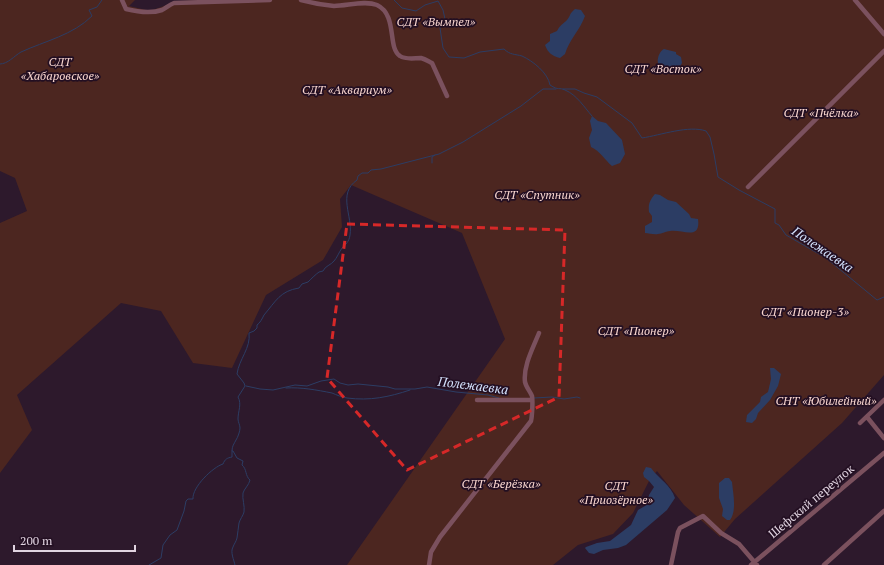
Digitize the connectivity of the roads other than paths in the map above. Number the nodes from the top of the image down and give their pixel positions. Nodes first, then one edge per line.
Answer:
1 (122, 0) edge
2 (270, 0) edge
3 (301, 0) edge
4 (855, 0) edge
5 (884, 34) edge
6 (884, 51) edge
7 (447, 96) dead end
8 (748, 187) dead end
9 (539, 333) dead end
10 (477, 400) dead end
11 (531, 400) junction
12 (884, 400) edge
13 (867, 416) junction
14 (860, 423) dead end
15 (884, 438) edge
16 (884, 453) edge
17 (884, 511) edge
18 (754, 564) edge
19 (429, 565) edge
20 (671, 565) edge
21 (824, 565) edge

1 - 2 street
3 - 7 street
4 - 5 street
6 - 8 street
9 - 11 street
10 - 11 street
11 - 19 street
12 - 13 street
13 - 14 street
13 - 15 street
16 - 18 street, Шефский переулок
17 - 21 street
18 - 20 street

